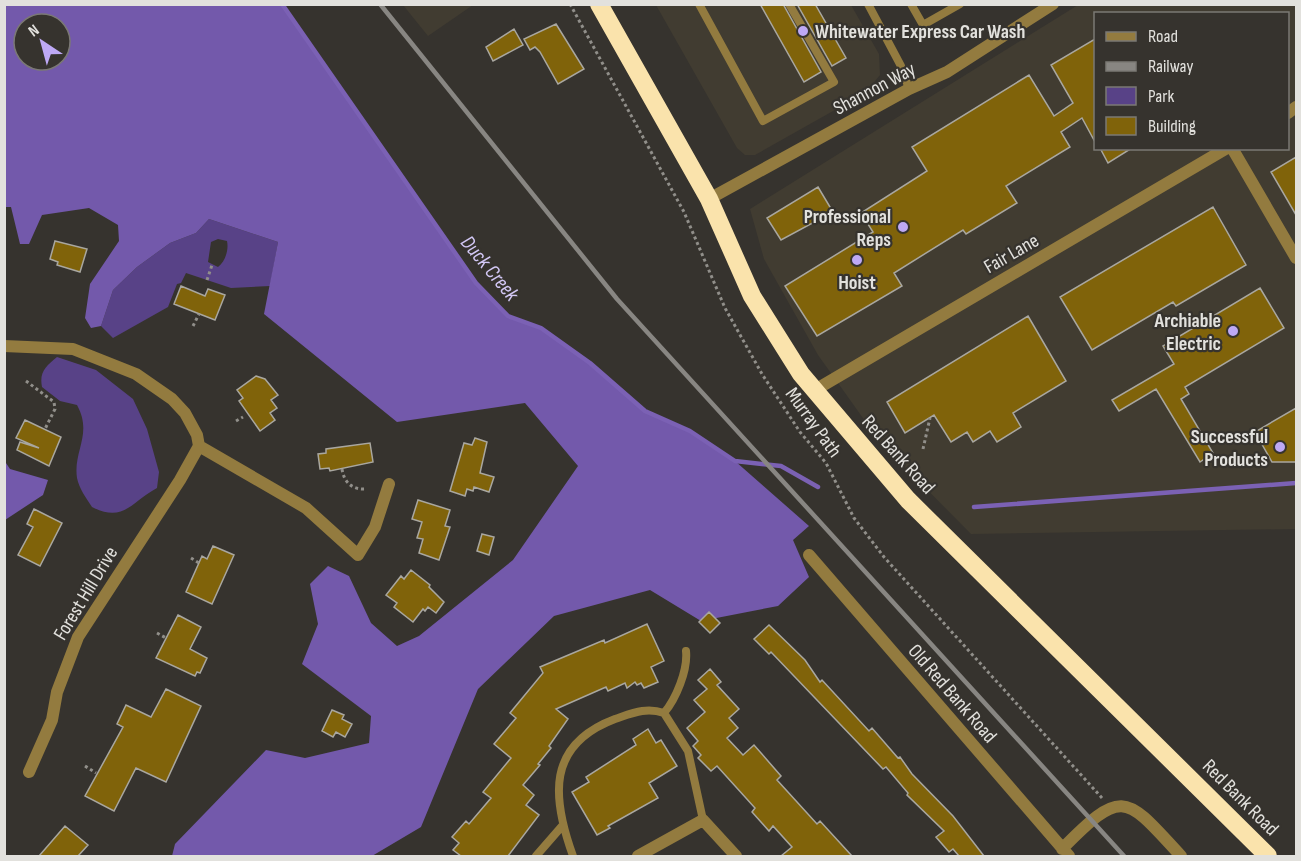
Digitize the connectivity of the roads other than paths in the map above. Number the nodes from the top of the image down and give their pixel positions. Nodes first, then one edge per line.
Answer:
1 (599, 4) edge
2 (699, 4) edge
3 (789, 4) edge
4 (868, 4) edge
5 (911, 4) edge
6 (960, 4) edge
7 (1053, 4) edge
8 (909, 89) junction
9 (1224, 150) edge
10 (1233, 150) edge
11 (709, 199) junction
12 (1296, 258) edge
13 (4, 346) edge
14 (815, 390) junction
15 (199, 446) junction
16 (389, 484) dead end
17 (809, 555) dead end
18 (686, 651) dead end
19 (664, 713) junction
20 (29, 772) dead end
21 (703, 820) junction
22 (563, 825) junction
23 (1066, 853) edge
24 (536, 856) edge
25 (573, 856) edge
26 (638, 856) edge
27 (736, 856) edge
28 (1181, 856) edge
29 (1268, 856) edge

1 - 11 highway, Red Bank Road
2 - 3 lane
4 - 8 lane
5 - 6 lane
7 - 8 street, Shannon Way
8 - 11 street, Shannon Way
9 - 14 street, Fair Lane
10 - 12 street
11 - 14 highway, Red Bank Road
13 - 15 street
14 - 29 highway, Red Bank Road
15 - 16 street
15 - 20 street, Forest Hill Drive
17 - 23 street, Old Red Bank Road
18 - 19 lane
19 - 21 lane
19 - 22 lane
21 - 26 street
21 - 27 street
22 - 24 lane
22 - 25 lane
23 - 28 street

